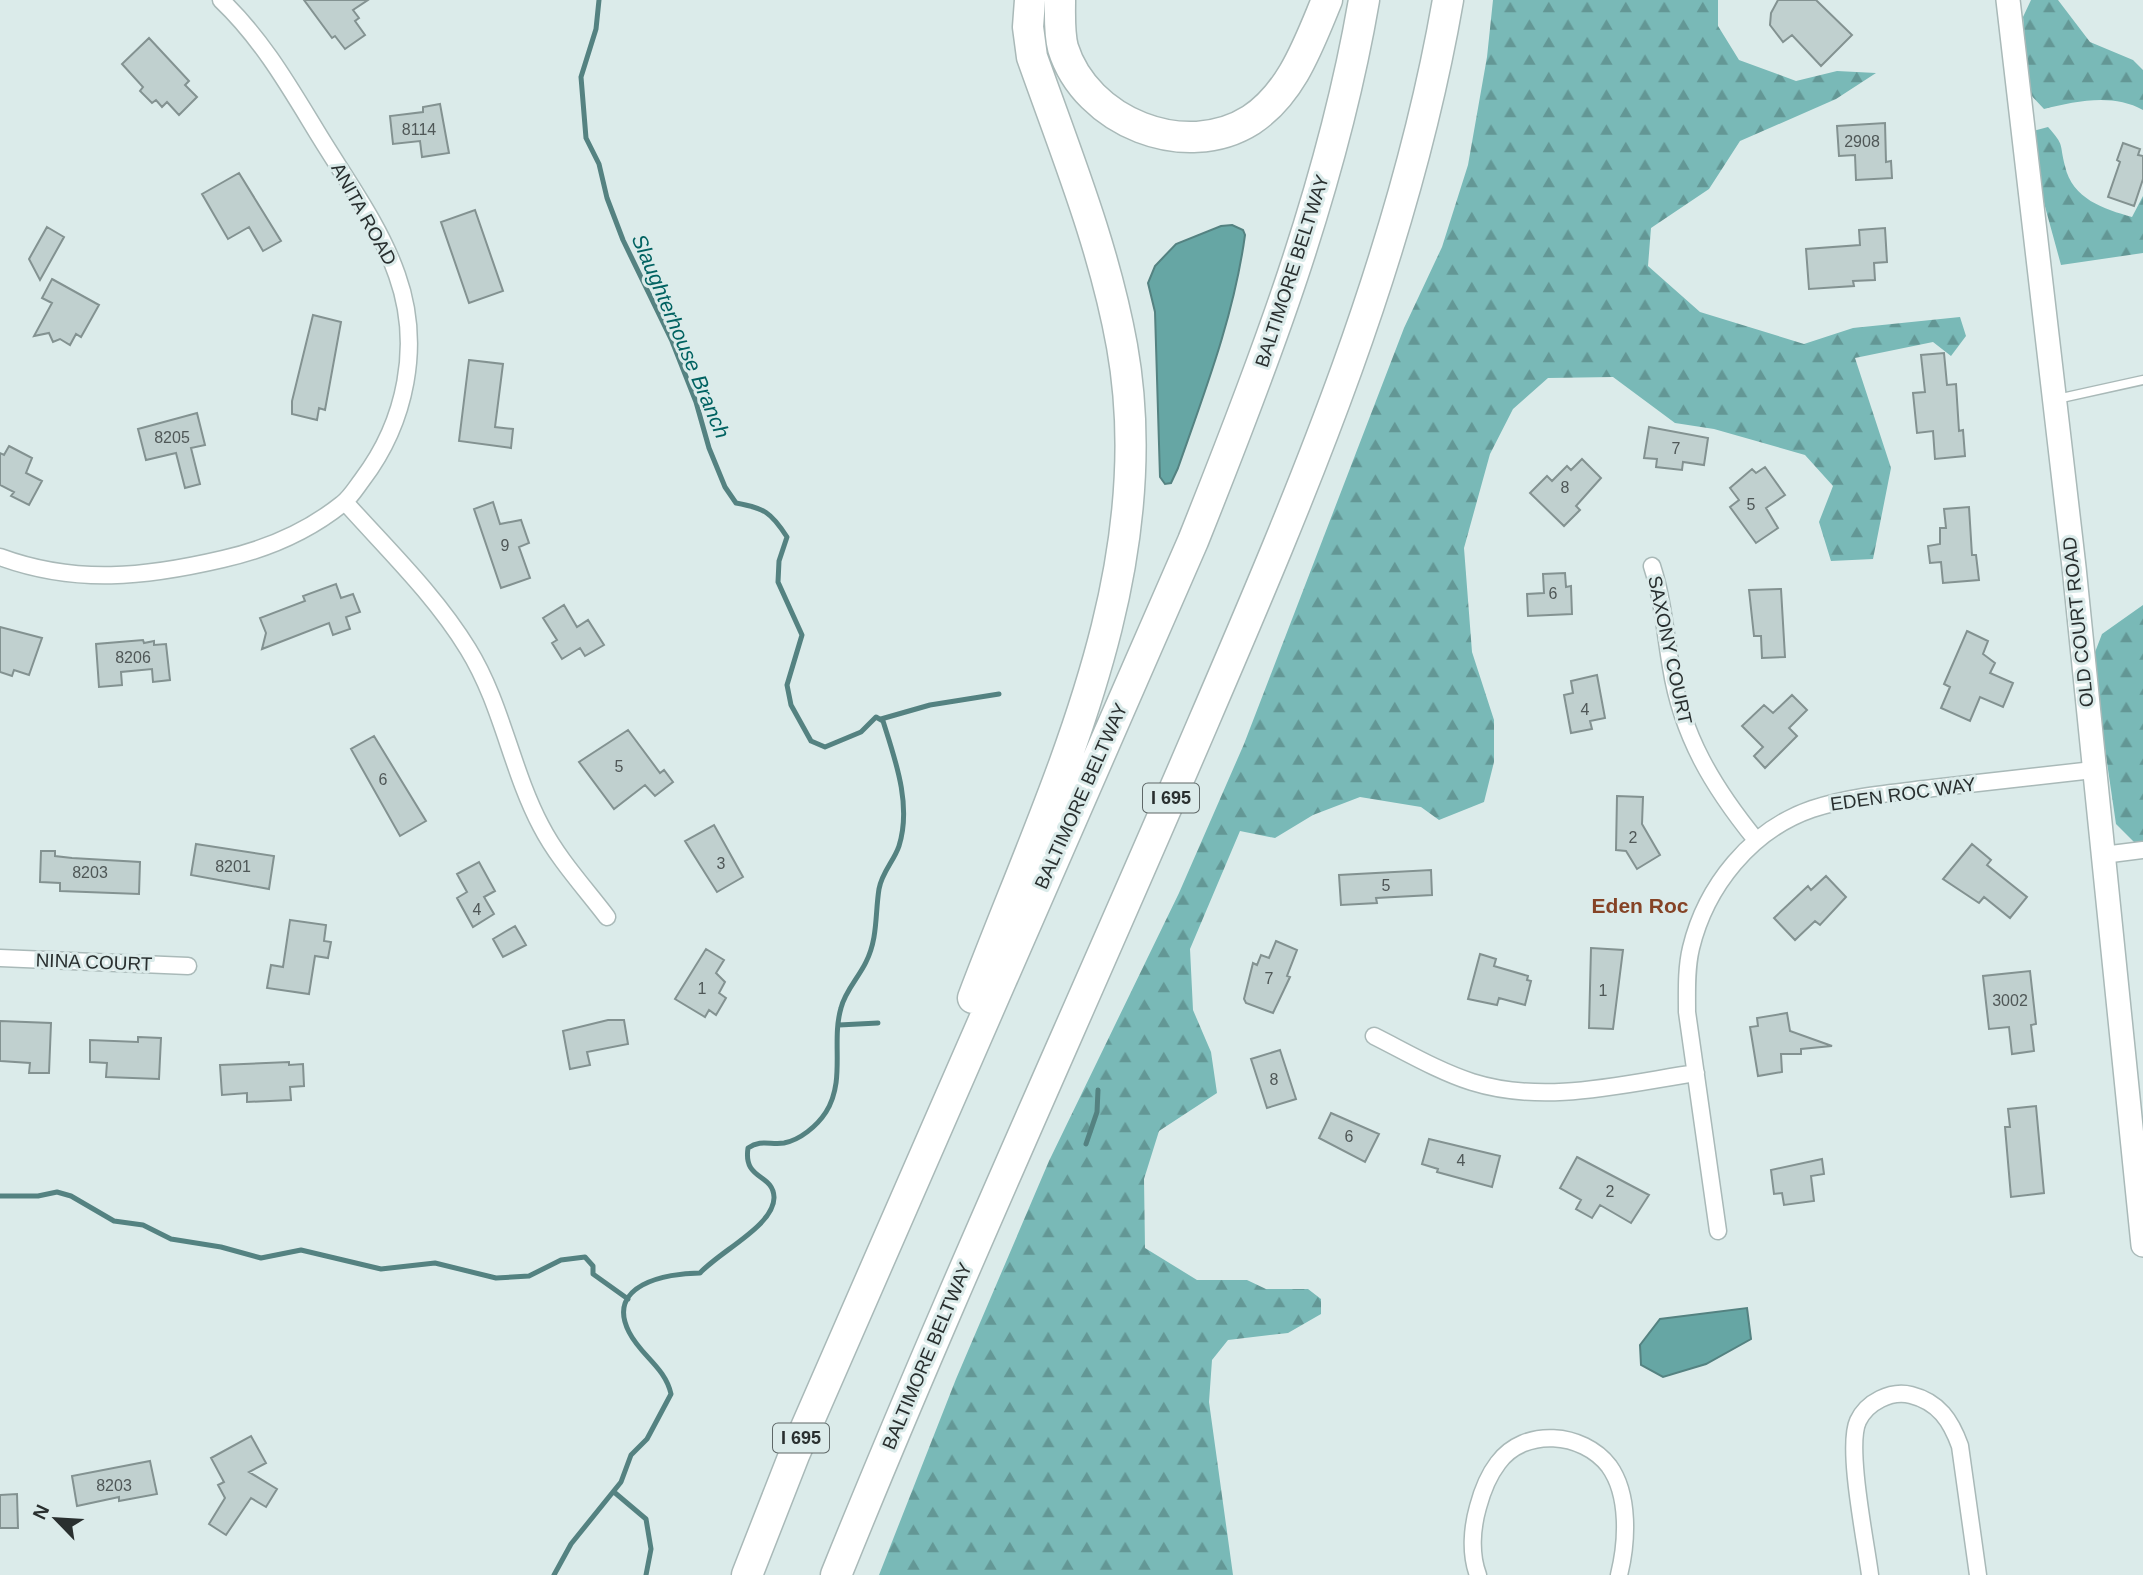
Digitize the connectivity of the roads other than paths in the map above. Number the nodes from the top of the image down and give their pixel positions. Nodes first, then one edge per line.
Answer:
1 (221, 0) edge
2 (1030, 0) edge
3 (1060, 0) edge
4 (1327, 0) edge
5 (1364, 0) edge
6 (1448, 0) edge
7 (2008, 0) edge
8 (2143, 380) edge
9 (2054, 400) junction
10 (345, 502) junction
11 (0, 557) edge
12 (1651, 566) dead end
13 (2093, 770) junction
14 (1756, 840) junction
15 (2143, 850) edge
16 (2103, 855) junction
17 (607, 917) dead end
18 (0, 958) edge
19 (188, 966) dead end
20 (1374, 1036) dead end
21 (1696, 1073) junction
22 (1718, 1231) dead end
23 (2143, 1245) edge
24 (854, 1315) junction
25 (747, 1575) edge
26 (836, 1575) edge
27 (1478, 1575) edge
28 (1619, 1575) edge
29 (1870, 1575) edge
30 (1978, 1575) edge

1 - 10 street, ANITA ROAD
2 - 24 highway
3 - 4 highway
5 - 24 highway, BALTIMORE BELTWAY / I 695
6 - 26 highway, BALTIMORE BELTWAY / I 695
7 - 9 main road, OLD COURT ROAD
8 - 9 lane
9 - 13 main road, OLD COURT ROAD
10 - 11 street, ANITA ROAD
10 - 17 street
12 - 14 street, SAXONY COURT
13 - 14 street, EDEN ROC WAY
13 - 16 main road, OLD COURT ROAD
14 - 21 street, EDEN ROC WAY
15 - 16 street
16 - 23 main road, OLD COURT ROAD
18 - 19 street, NINA COURT
20 - 21 street
21 - 22 street, EDEN ROC WAY
24 - 25 highway, BALTIMORE BELTWAY / I 695
27 - 28 street
29 - 30 street

